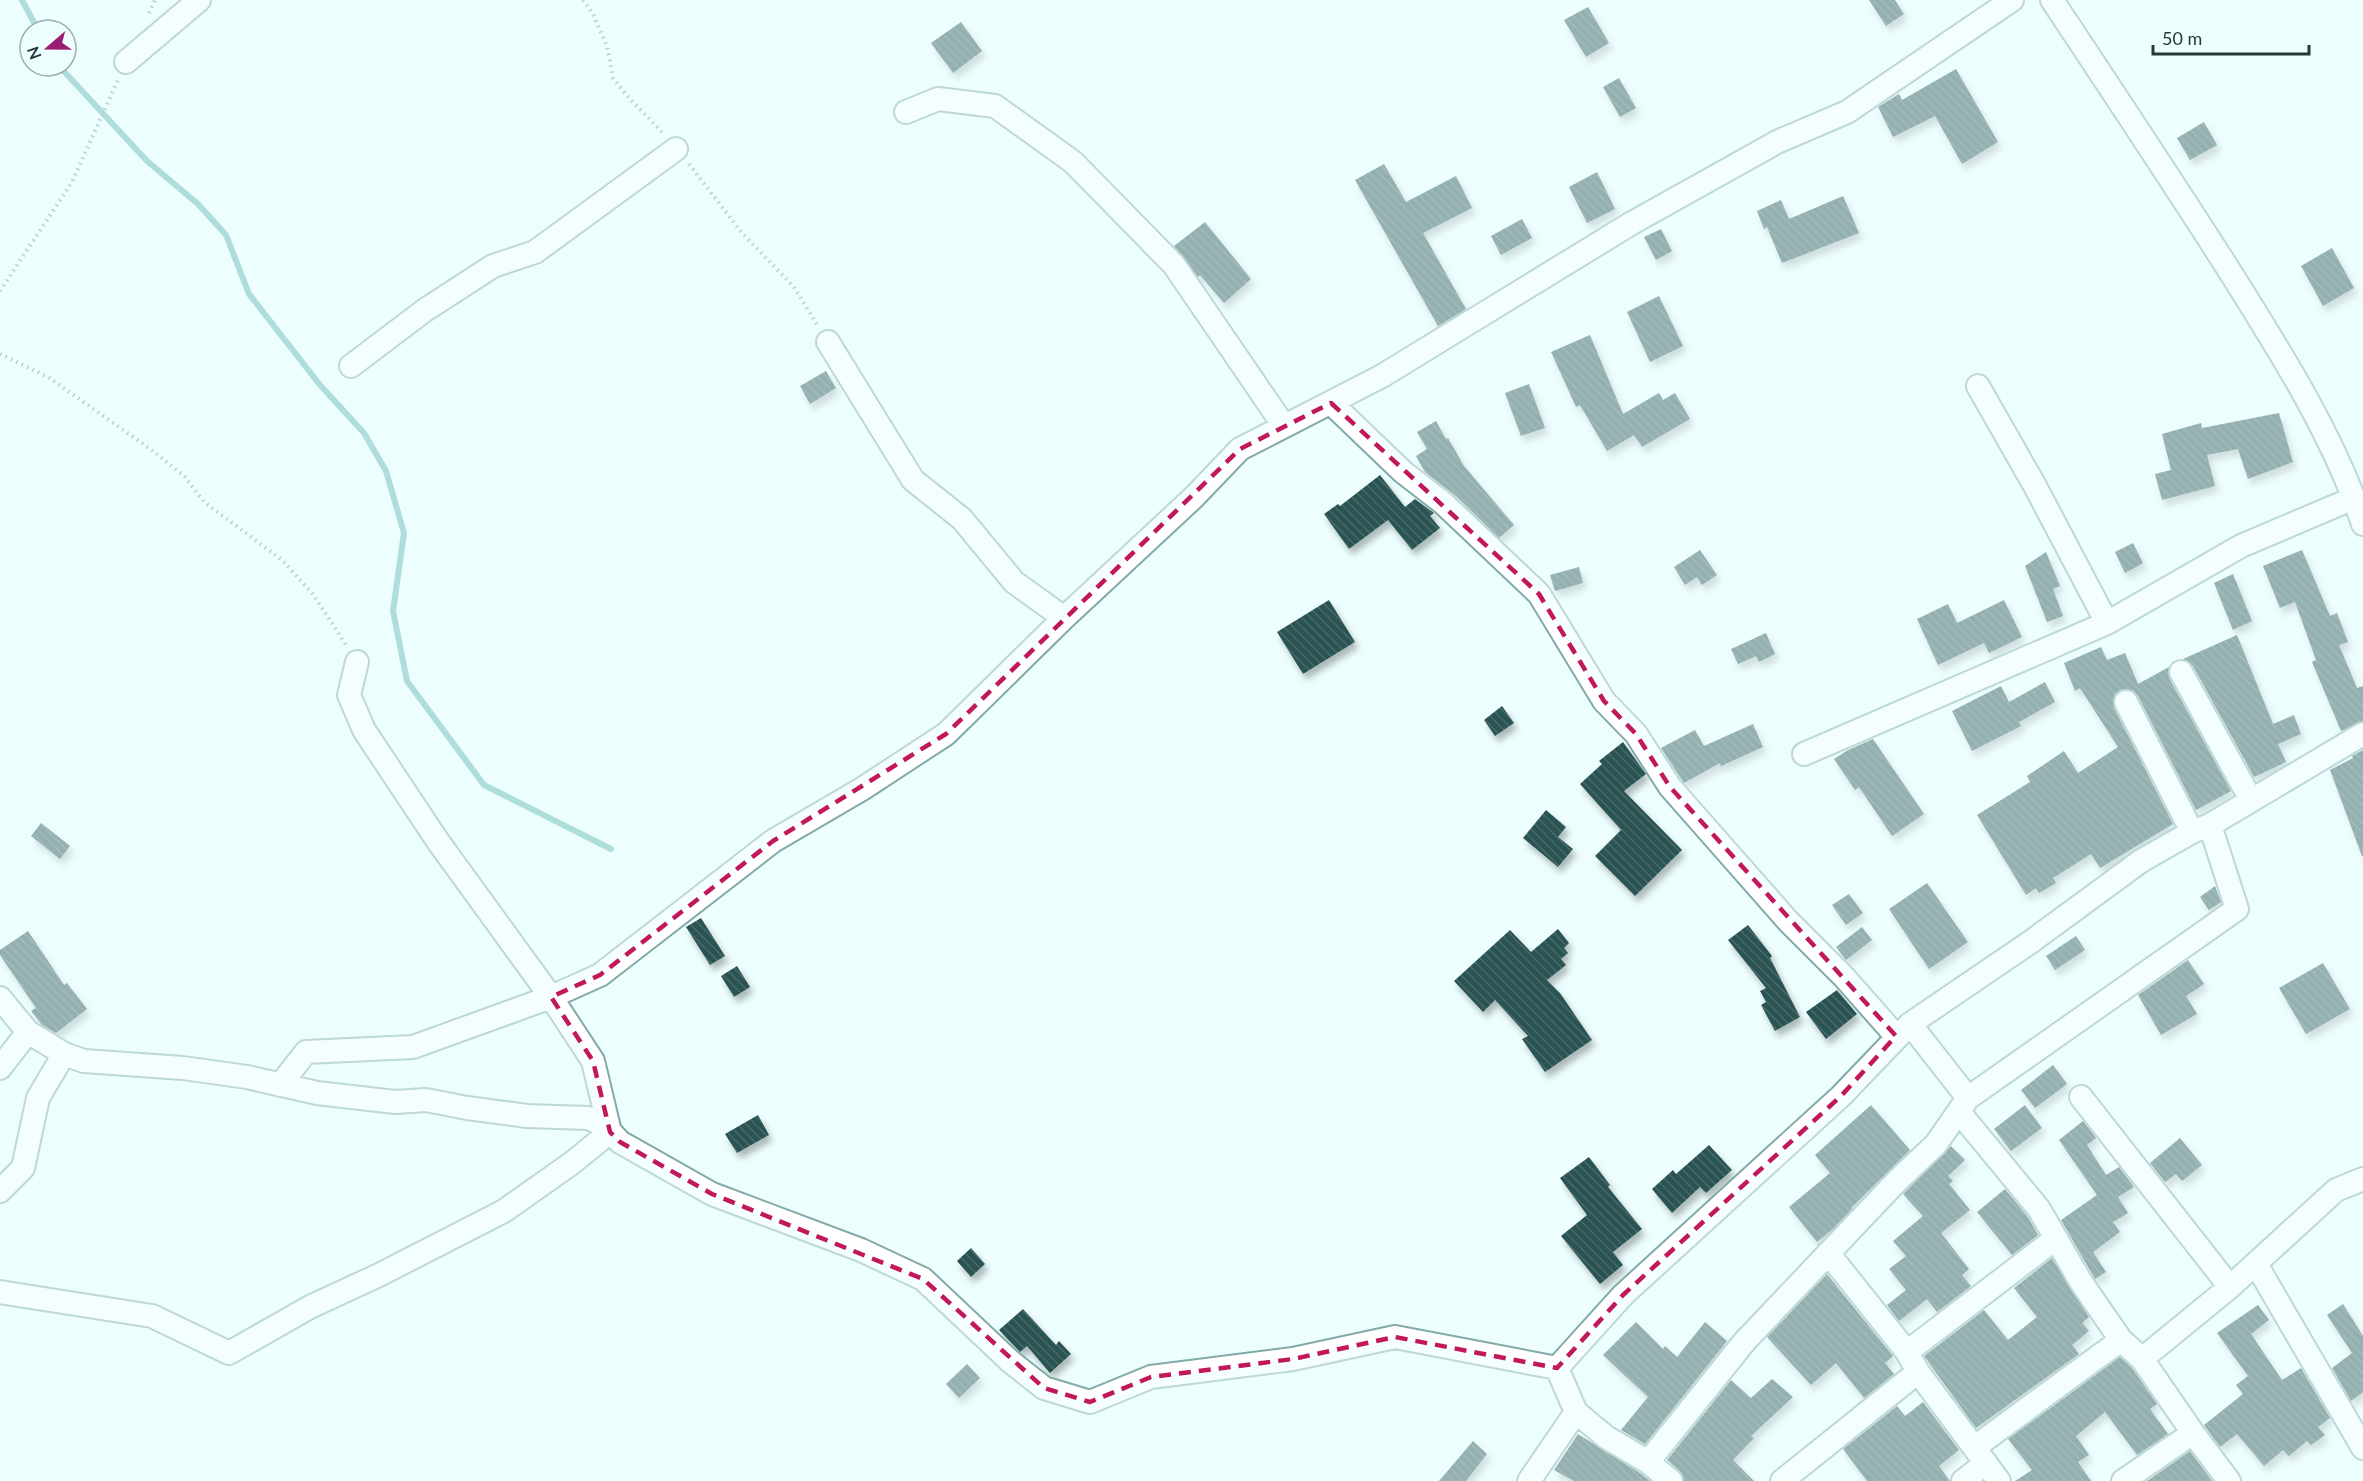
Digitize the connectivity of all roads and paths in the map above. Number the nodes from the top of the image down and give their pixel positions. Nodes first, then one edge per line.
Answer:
1 (154, 0) edge
2 (199, 0) edge
3 (583, 0) edge
4 (2012, 0) edge
5 (2052, 0) edge
6 (145, 21) dead end
7 (126, 62) joint
8 (906, 112) dead end
9 (676, 148) junction
10 (0, 291) edge
11 (828, 342) joint
12 (0, 354) edge
13 (351, 366) dead end
14 (1978, 386) dead end
15 (1331, 403) junction
16 (1284, 426) junction
17 (2354, 498) junction
18 (2363, 524) edge
19 (1064, 618) junction
20 (2107, 623) junction
21 (357, 662) joint
22 (2181, 672) dead end
23 (2126, 702) dead end
24 (2363, 734) edge
25 (1804, 754) dead end
26 (2251, 800) junction
27 (2201, 829) junction
28 (551, 997) junction
29 (0, 998) edge
30 (1903, 1030) junction
31 (28, 1032) junction
32 (64, 1054) junction
33 (0, 1068) edge
34 (280, 1085) junction
35 (2081, 1097) dead end
36 (1964, 1105) junction
37 (610, 1132) junction
38 (2363, 1179) edge
39 (0, 1191) edge
40 (2055, 1239) junction
41 (1828, 1253) junction
42 (2256, 1264) junction
43 (2230, 1287) junction
44 (0, 1292) edge
45 (2121, 1340) junction
46 (1907, 1352) junction
47 (2142, 1359) junction
48 (1557, 1368) junction
49 (1918, 1372) junction
50 (1576, 1412) junction
51 (2193, 1433) junction
52 (2363, 1448) edge
53 (1648, 1462) junction
54 (1987, 1464) edge
55 (1529, 1481) edge
56 (1671, 1481) edge
57 (1782, 1481) edge
58 (1963, 1481) edge
59 (2123, 1481) edge
60 (2229, 1481) edge

1 - 6 path
2 - 7 street
3 - 9 path
4 - 15 street
5 - 17 street
7 - 10 path
8 - 16 street
9 - 11 path
9 - 13 street
11 - 19 street
12 - 21 path
14 - 20 street
15 - 16 street
15 - 30 street
16 - 19 street
17 - 18 street
17 - 20 street
19 - 28 street
20 - 25 street
21 - 28 street
22 - 26 street
23 - 27 street
24 - 26 street
26 - 27 street
27 - 30 street
27 - 36 street
28 - 34 street
28 - 37 street
29 - 31 street
30 - 36 street
30 - 48 street
31 - 32 street
31 - 33 street
32 - 34 street
32 - 39 street
34 - 37 street
35 - 43 street
36 - 40 street
36 - 41 street
37 - 44 street
37 - 48 street
38 - 42 street
40 - 45 street
40 - 46 street
41 - 46 street
41 - 53 street
42 - 43 street
42 - 52 street
43 - 47 street
45 - 47 street
45 - 54 street
46 - 49 street
47 - 51 street
48 - 50 street
49 - 54 street
49 - 57 street
50 - 53 street
50 - 55 street
51 - 59 street
51 - 60 street
53 - 56 street
54 - 58 street

